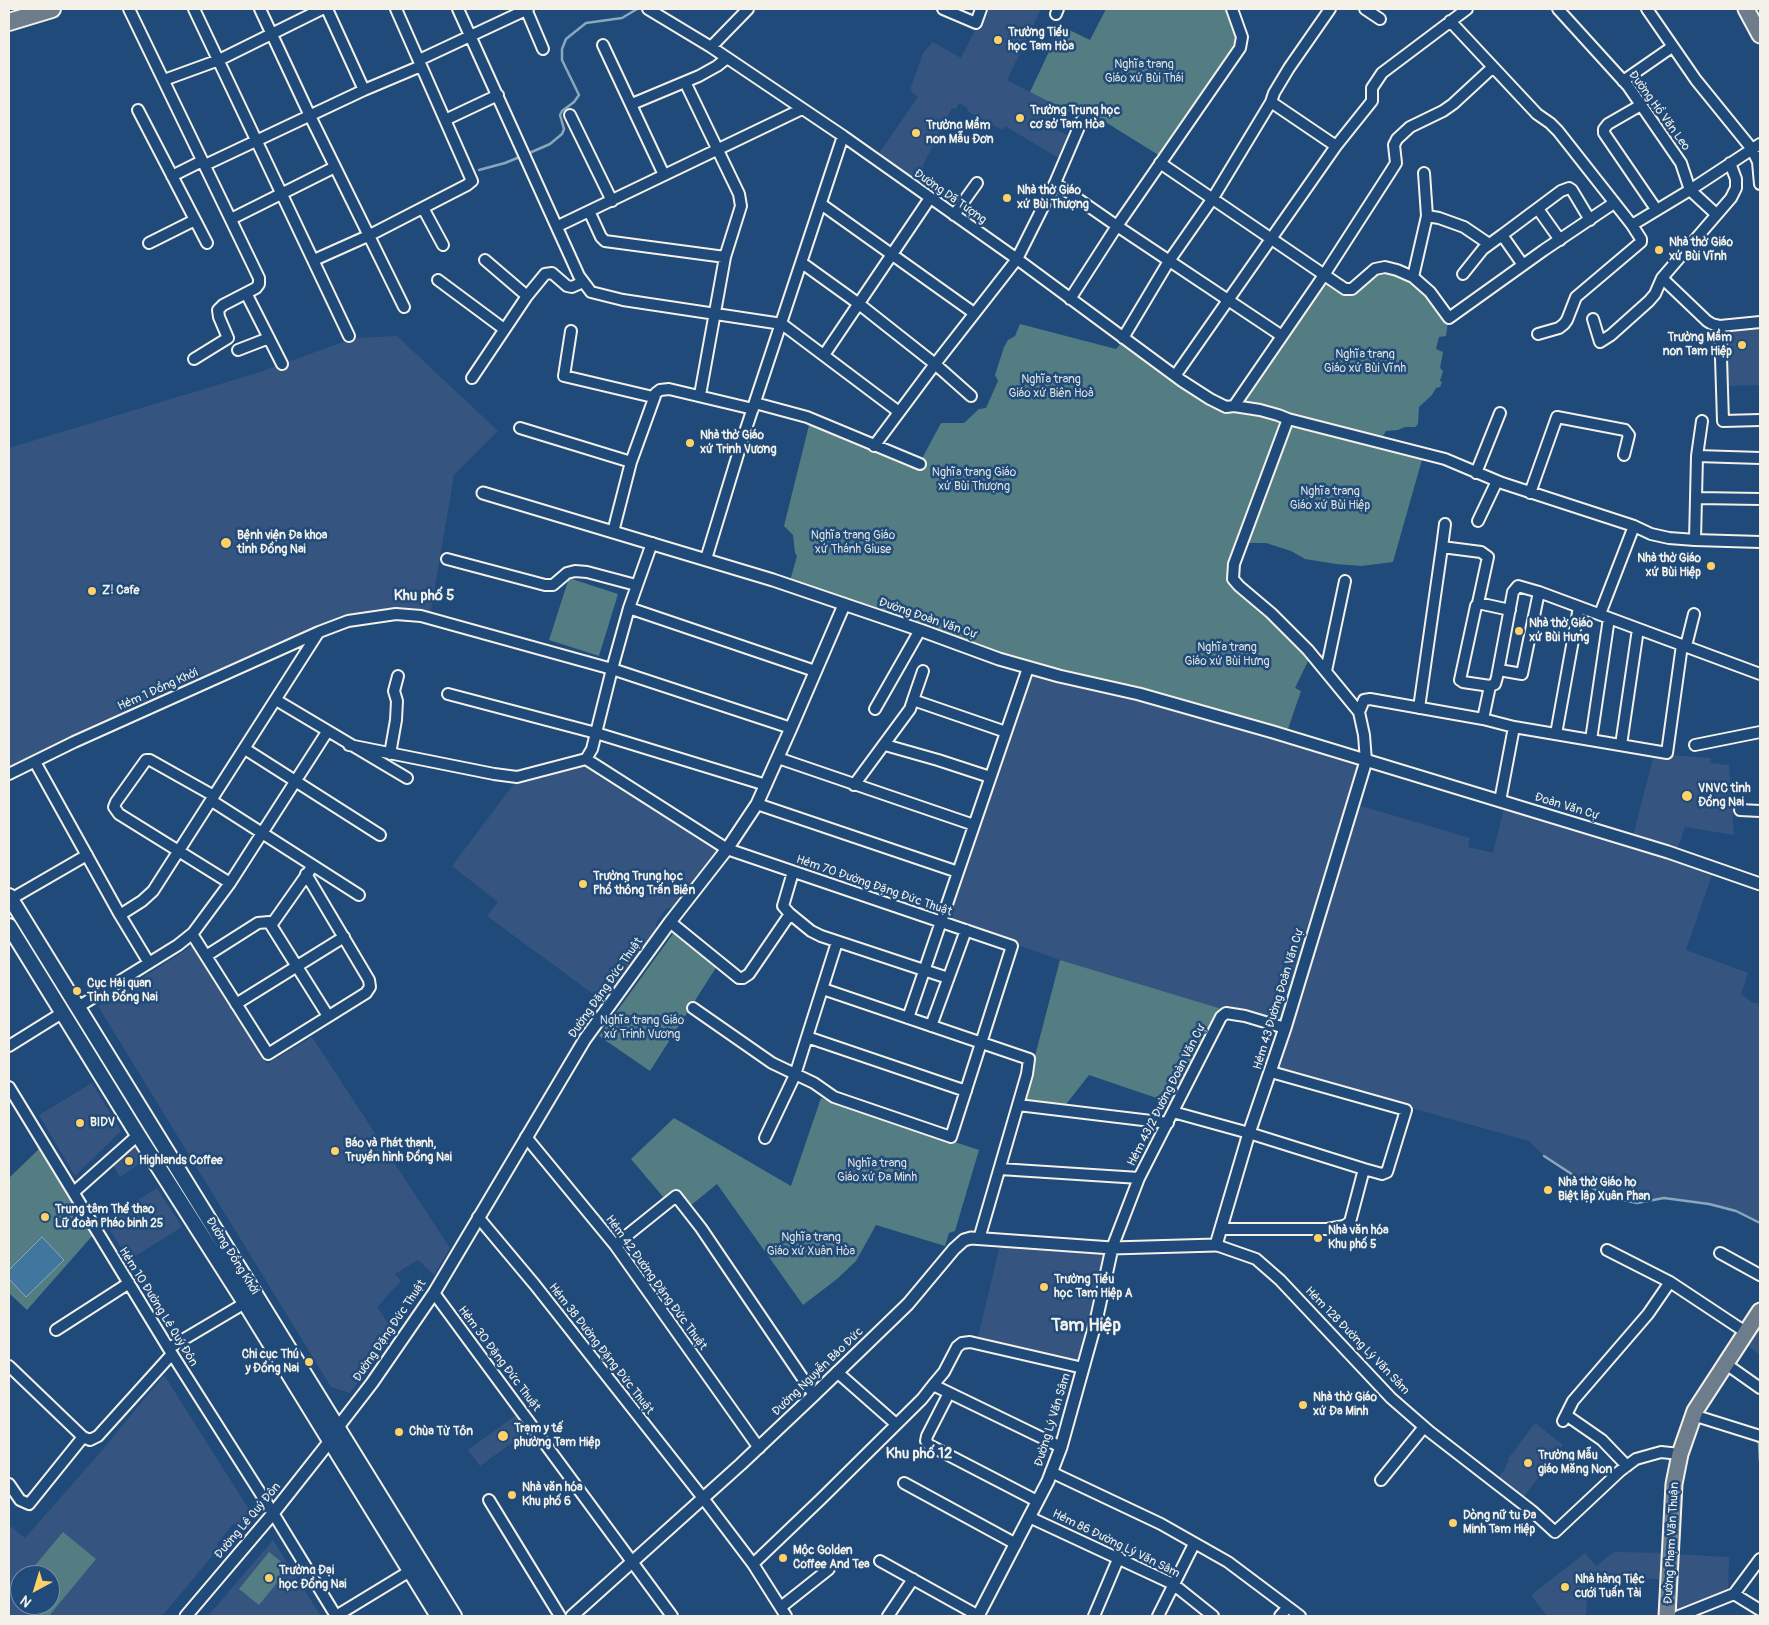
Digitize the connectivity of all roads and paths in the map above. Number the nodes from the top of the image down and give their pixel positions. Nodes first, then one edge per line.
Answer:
1 (52, 9) edge
2 (129, 9) edge
3 (194, 9) edge
4 (260, 9) edge
5 (322, 9) edge
6 (396, 9) edge
7 (458, 9) edge
8 (527, 9) edge
9 (648, 9) edge
10 (748, 9) edge
11 (943, 9) edge
12 (981, 9) edge
13 (1232, 9) edge
14 (1330, 9) edge
15 (1365, 9) edge
16 (1467, 9) edge
17 (1558, 9) edge
18 (1647, 9) edge
19 (1752, 13) edge
20 (1380, 19) dead end
21 (1450, 21) junction
22 (9, 22) edge
23 (271, 34) junction
24 (471, 35) junction
25 (1760, 35) edge
26 (603, 45) dead end
27 (1672, 46) junction
28 (711, 48) junction
29 (544, 49) dead end
30 (727, 58) junction
31 (219, 60) junction
32 (420, 63) junction
33 (1493, 67) junction
34 (164, 80) junction
35 (1624, 81) junction
36 (685, 82) junction
37 (364, 90) junction
38 (498, 95) junction
39 (1272, 102) junction
40 (632, 104) junction
41 (1641, 105) junction
42 (802, 109) junction
43 (138, 110) dead end
44 (570, 115) dead end
45 (310, 116) junction
46 (445, 120) junction
47 (1082, 120) dead end
48 (843, 136) junction
49 (256, 140) junction
50 (1336, 146) junction
51 (1756, 146) edge
52 (717, 149) junction
53 (203, 163) junction
54 (1160, 163) junction
55 (1730, 163) junction
56 (335, 167) junction
57 (1424, 173) dead end
58 (664, 174) junction
59 (172, 176) junction
60 (977, 183) dead end
61 (1055, 183) junction
62 (1760, 184) edge
63 (1690, 190) junction
64 (282, 193) junction
65 (930, 198) junction
66 (1213, 198) junction
67 (612, 201) junction
68 (1614, 203) junction
69 (821, 204) junction
70 (423, 208) junction
71 (1538, 209) junction
72 (1656, 209) junction
73 (589, 211) junction
74 (1716, 214) junction
75 (954, 216) junction
76 (1427, 216) junction
77 (231, 219) junction
78 (195, 220) junction
79 (1590, 220) junction
80 (1632, 225) junction
81 (558, 226) junction
82 (1117, 226) junction
83 (370, 235) junction
84 (1502, 235) junction
85 (1271, 239) junction
86 (1560, 240) junction
87 (148, 243) dead end
88 (207, 244) dead end
89 (1489, 244) junction
90 (443, 245) dead end
91 (892, 254) junction
92 (725, 257) junction
93 (1018, 259) junction
94 (314, 260) junction
95 (485, 260) dead end
96 (1169, 261) junction
97 (802, 262) junction
98 (1523, 265) junction
99 (1463, 274) dead end
100 (1324, 275) junction
101 (1413, 277) junction
102 (1662, 278) junction
103 (438, 280) dead end
104 (583, 282) junction
105 (246, 293) junction
106 (527, 296) junction
107 (1070, 299) junction
108 (1227, 300) junction
109 (859, 304) junction
110 (404, 307) dead end
111 (974, 313) junction
112 (715, 315) junction
113 (1593, 319) dead end
114 (1760, 322) edge
115 (782, 324) junction
116 (1720, 326) junction
117 (504, 329) junction
118 (571, 331) dead end
119 (1538, 334) dead end
120 (349, 336) dead end
121 (1282, 336) junction
122 (269, 338) junction
123 (1123, 338) junction
124 (238, 350) dead end
125 (824, 355) junction
126 (194, 359) dead end
127 (282, 364) dead end
128 (935, 364) junction
129 (1175, 376) junction
130 (472, 378) dead end
131 (700, 396) junction
132 (971, 396) dead end
133 (653, 398) junction
134 (754, 406) junction
135 (1234, 406) junction
136 (899, 412) junction
137 (1500, 413) dead end
138 (1288, 419) junction
139 (1760, 420) edge
140 (1702, 421) dead end
141 (520, 428) dead end
142 (874, 446) junction
143 (1624, 455) dead end
144 (1697, 456) junction
145 (1760, 458) edge
146 (631, 462) junction
147 (920, 464) dead end
148 (1476, 473) junction
149 (1497, 481) junction
150 (483, 493) dead end
151 (1530, 493) junction
152 (1696, 498) junction
153 (1760, 499) edge
154 (1478, 521) dead end
155 (1445, 524) dead end
156 (1634, 526) junction
157 (613, 532) junction
158 (1695, 540) junction
159 (1760, 542) edge
160 (652, 543) junction
161 (1442, 547) junction
162 (447, 559) dead end
163 (706, 559) junction
164 (1345, 580) dead end
165 (636, 585) junction
166 (1540, 592) junction
167 (1478, 603) junction
168 (844, 605) junction
169 (1579, 607) junction
170 (629, 608) junction
171 (1510, 610) junction
172 (1694, 614) dead end
173 (1604, 616) junction
174 (1638, 629) junction
175 (920, 630) junction
176 (319, 632) junction
177 (1684, 646) junction
178 (1028, 668) junction
179 (612, 669) junction
180 (1499, 670) junction
181 (816, 671) junction
182 (922, 671) dead end
183 (1326, 671) junction
184 (1760, 674) edge
185 (398, 676) dead end
186 (1490, 686) junction
187 (448, 694) dead end
188 (276, 700) junction
189 (913, 700) junction
190 (1419, 708) junction
191 (875, 709) dead end
192 (1359, 712) junction
193 (1483, 719) junction
194 (1514, 727) junction
195 (791, 728) junction
196 (327, 732) junction
197 (1006, 732) junction
198 (1760, 732) edge
199 (596, 733) junction
200 (1556, 734) junction
201 (1591, 740) junction
202 (349, 745) junction
203 (885, 745) junction
204 (1621, 745) junction
205 (1695, 745) dead end
206 (245, 749) junction
207 (390, 754) junction
208 (778, 758) junction
209 (586, 759) junction
210 (1366, 761) junction
211 (35, 762) junction
212 (9, 774) edge
213 (990, 777) junction
214 (407, 778) dead end
215 (296, 782) junction
216 (766, 785) junction
217 (854, 785) junction
218 (213, 799) junction
219 (1500, 802) junction
220 (757, 804) junction
221 (1740, 810) dead end
222 (1760, 811) edge
223 (974, 825) junction
224 (263, 833) junction
225 (380, 835) dead end
226 (727, 849) junction
227 (179, 852) junction
228 (87, 855) junction
229 (313, 864) junction
230 (793, 872) junction
231 (958, 872) junction
232 (306, 874) junction
233 (230, 883) junction
234 (1760, 884) edge
235 (359, 895) dead end
236 (10, 897) edge
237 (790, 914) junction
238 (120, 915) junction
239 (670, 922) junction
240 (941, 922) junction
241 (272, 924) junction
242 (9, 926) edge
243 (966, 930) junction
244 (192, 934) junction
245 (344, 937) junction
246 (837, 942) junction
247 (206, 956) junction
248 (149, 962) junction
249 (297, 966) junction
250 (924, 970) junction
251 (948, 978) junction
252 (823, 989) junction
253 (236, 1004) junction
254 (78, 1007) junction
255 (693, 1008) dead end
256 (62, 1013) junction
257 (328, 1016) junction
258 (908, 1018) junction
259 (931, 1026) junction
260 (1285, 1028) junction
261 (807, 1037) junction
262 (982, 1043) junction
263 (9, 1046) edge
264 (112, 1062) junction
265 (98, 1071) junction
266 (1270, 1072) junction
267 (795, 1075) junction
268 (9, 1087) edge
269 (966, 1090) junction
270 (1018, 1105) junction
271 (1173, 1112) junction
272 (1168, 1123) junction
273 (1249, 1133) junction
274 (138, 1135) junction
275 (526, 1138) junction
276 (765, 1138) dead end
277 (1000, 1169) junction
278 (1364, 1169) junction
279 (1140, 1178) junction
280 (74, 1192) junction
281 (478, 1217) junction
282 (1221, 1229) junction
283 (980, 1239) junction
284 (615, 1245) junction
285 (1216, 1245) junction
286 (1112, 1248) junction
287 (1607, 1250) dead end
288 (1720, 1253) dead end
289 (1760, 1275) edge
290 (1670, 1282) junction
291 (129, 1284) junction
292 (434, 1293) junction
293 (245, 1303) junction
294 (1760, 1311) edge
295 (56, 1330) dead end
296 (1747, 1333) junction
297 (171, 1351) junction
298 (1726, 1364) junction
299 (9, 1366) edge
300 (1083, 1368) junction
301 (837, 1372) junction
302 (933, 1385) junction
303 (1760, 1388) edge
304 (949, 1393) junction
305 (814, 1395) junction
306 (1693, 1415) junction
307 (896, 1424) junction
308 (338, 1427) junction
309 (1424, 1427) junction
310 (1760, 1436) edge
311 (83, 1437) junction
312 (330, 1442) junction
313 (1061, 1447) junction
314 (759, 1448) junction
315 (1680, 1454) junction
316 (1627, 1466) junction
317 (1051, 1472) junction
318 (1381, 1480) dead end
319 (904, 1482) dead end
320 (9, 1484) edge
321 (703, 1498) junction
322 (489, 1500) dead end
323 (1037, 1501) junction
324 (274, 1513) junction
325 (1029, 1516) junction
326 (1016, 1544) junction
327 (1194, 1544) junction
328 (1119, 1557) junction
329 (1760, 1560) edge
330 (633, 1561) junction
331 (880, 1561) dead end
332 (753, 1564) junction
333 (829, 1569) dead end
334 (410, 1570) junction
335 (913, 1579) junction
336 (1173, 1584) junction
337 (1734, 1594) junction
338 (1288, 1607) junction
339 (1760, 1610) edge
340 (784, 1612) edge
341 (186, 1616) edge
342 (336, 1616) edge
343 (438, 1616) edge
344 (454, 1616) edge
345 (560, 1616) edge
346 (572, 1616) edge
347 (672, 1616) edge
348 (888, 1616) edge
349 (978, 1616) edge
350 (1094, 1616) edge
351 (1158, 1616) edge
352 (1214, 1616) edge
353 (1280, 1616) edge
354 (1300, 1616) edge
355 (1667, 1616) edge
356 (1678, 1616) edge

1 - 22 highway
2 - 34 street
3 - 31 street
4 - 23 street
5 - 23 street
5 - 37 street
6 - 32 street
7 - 24 street
8 - 24 street
8 - 29 street
9 - 28 street, Đường Dã Tượng
10 - 28 street
11 - 12 street
13 - 54 street
14 - 39 street
15 - 20 street
16 - 21 street
17 - 35 street, Đường Hồ Văn Leo
18 - 27 street
19 - 25 main road
21 - 33 street
21 - 50 street
23 - 31 street
23 - 45 street
24 - 32 street
24 - 38 street
26 - 40 street
27 - 35 street
27 - 51 street
28 - 30 street, Đường Dã Tượng
30 - 36 street
30 - 42 street, Đường Dã Tượng
31 - 34 street
31 - 49 street
32 - 37 street
32 - 46 street
33 - 68 street
33 - 100 street
34 - 53 street
35 - 41 street, Đường Hồ Văn Leo
36 - 40 street
36 - 52 street
37 - 45 street
38 - 46 street
38 - 81 street
39 - 50 street
39 - 66 street
40 - 58 street
41 - 63 street, Đường Hồ Văn Leo
41 - 72 street
42 - 48 street, Đường Dã Tượng
42 - 52 street
43 - 59 street
44 - 67 street
45 - 49 street
45 - 56 street
46 - 70 street
47 - 61 street
48 - 65 street, Đường Dã Tượng
48 - 69 street
49 - 53 street
49 - 64 street
50 - 85 street
51 - 55 street
51 - 62 street
52 - 58 street
52 - 92 street
53 - 59 street
53 - 77 street
54 - 66 street
54 - 82 street
55 - 63 street
55 - 74 street
56 - 64 street
56 - 83 street
57 - 76 street
58 - 67 street
59 - 78 street
60 - 75 street
61 - 82 street
61 - 93 street
63 - 72 street
63 - 74 street
64 - 77 street
64 - 94 street
65 - 75 street, Đường Dã Tượng
65 - 91 street
66 - 85 street
66 - 96 street
67 - 73 street
68 - 79 street
68 - 80 street
69 - 91 street
69 - 97 street
70 - 83 street
70 - 90 street
71 - 79 street
71 - 84 street
71 - 86 street
72 - 80 street
73 - 81 street
73 - 92 street
74 - 102 street
75 - 93 street, Đường Dã Tượng
76 - 89 street
76 - 101 street
77 - 105 street
78 - 87 street
78 - 88 street
79 - 86 street
80 - 119 street
81 - 104 street
82 - 96 street
82 - 107 street
83 - 94 street
83 - 110 street
84 - 89 street
84 - 98 street
85 - 100 street
85 - 108 street
86 - 98 street
89 - 99 street
91 - 109 street
91 - 111 street
92 - 112 street
93 - 107 street, Đường Dã Tượng
93 - 111 street
94 - 120 street
95 - 106 street
96 - 108 street
96 - 123 street
97 - 109 street
97 - 115 street
98 - 101 street
100 - 101 street
100 - 121 street
102 - 113 street
102 - 116 street
103 - 117 street
104 - 106 street
104 - 112 street
105 - 122 street
105 - 126 street
106 - 117 street
107 - 123 street, Đường Dã Tượng
108 - 121 street
108 - 129 street
109 - 125 street
109 - 128 street
111 - 128 street
112 - 115 street
112 - 131 street
114 - 116 street
115 - 125 street
115 - 134 street
116 - 139 street
117 - 130 street
118 - 133 street
121 - 135 street
122 - 124 street
122 - 127 street
123 - 129 street, Đường Dã Tượng
125 - 136 street
128 - 132 street
128 - 136 street
129 - 135 street, Đường Dã Tượng
131 - 133 street
131 - 134 street
133 - 146 street
134 - 142 street
134 - 163 street
135 - 138 street, Đường Dã Tượng
136 - 142 street
137 - 148 street
138 - 148 street, Đường Dã Tượng
138 - 183 street
140 - 144 street
141 - 146 street
142 - 147 street
143 - 151 street
144 - 145 street
144 - 152 street
146 - 157 street
148 - 149 street, Đường Dã Tượng
149 - 151 street, Đường Dã Tượng
149 - 154 street
150 - 157 street, Đường Đoàn Văn Cự
151 - 156 street, Đường Dã Tượng
152 - 153 street
152 - 158 street
155 - 161 street
156 - 158 street, Đường Dã Tượng
156 - 173 street
157 - 160 street, Đường Đoàn Văn Cự
158 - 159 street, Đường Dã Tượng
160 - 163 street, Đường Đoàn Văn Cự
160 - 165 street
161 - 167 street
161 - 190 street
162 - 165 street
163 - 168 street, Đường Đoàn Văn Cự
164 - 183 street
165 - 170 street
166 - 169 street
166 - 171 street
166 - 180 street
167 - 171 street
167 - 186 street
168 - 175 street, Đường Đoàn Văn Cự
168 - 181 street, Đường Đặng Đức Thuật
169 - 173 street
169 - 200 street
170 - 179 street
170 - 181 street
171 - 180 street
172 - 177 street
173 - 174 street
173 - 201 street
174 - 177 street
174 - 204 street
175 - 178 street, Đường Đoàn Văn Cự
175 - 191 street
176 - 179 street, Hẻm 1 Đồng Khởi
176 - 188 street
176 - 211 street, Hẻm 1 Đồng Khởi
177 - 184 street
177 - 204 street
178 - 197 street
178 - 210 street, Đường Đoàn Văn Cự
179 - 195 street, Hẻm 1 Đồng Khởi
179 - 199 street
180 - 186 street
181 - 195 street, Đường Đặng Đức Thuật
182 - 189 street
183 - 192 street
185 - 207 street
186 - 193 street
187 - 199 street
188 - 196 street
188 - 206 street
189 - 197 street
189 - 203 street
190 - 192 street
190 - 193 street
192 - 210 street
193 - 194 street
194 - 200 street
194 - 219 street
195 - 208 street, Đường Đặng Đức Thuật
196 - 202 street
196 - 215 street
197 - 213 street
198 - 205 street
199 - 209 street
199 - 216 street
200 - 201 street
201 - 204 street
202 - 207 street
202 - 214 street
203 - 213 street
203 - 217 street
206 - 215 street
206 - 218 street
207 - 209 street
208 - 216 street, Đường Đặng Đức Thuật
208 - 217 street
209 - 226 street, Hẻm 70 Đường Đặng Đức Thuật
210 - 219 street, Đoàn Văn Cự
210 - 260 street, Hẻm 43 Đường Đoàn Văn Cự
211 - 212 street, Hẻm 1 Đồng Khởi
211 - 228 street
213 - 223 street
215 - 224 street
215 - 225 street
216 - 220 street, Đường Đặng Đức Thuật
217 - 223 street
218 - 224 street
218 - 227 street
218 - 227 street
219 - 234 street, Đoàn Văn Cự
220 - 226 street, Đường Đặng Đức Thuật
220 - 231 street
221 - 222 street
223 - 231 street
224 - 229 street
224 - 233 street
226 - 230 street, Hẻm 70 Đường Đặng Đức Thuật
226 - 239 street, Đường Đặng Đức Thuật
227 - 233 street
227 - 238 street
228 - 236 street
228 - 238 street
229 - 232 street
229 - 235 street
230 - 237 street
230 - 240 street, Hẻm 70 Đường Đặng Đức Thuật
231 - 240 street
232 - 241 street
232 - 245 street
233 - 244 street
236 - 254 main road, Đường Đồng Khởi
237 - 239 street
237 - 246 street
238 - 248 street
239 - 275 street, Đường Đặng Đức Thuật
240 - 243 street, Hẻm 70 Đường Đặng Đức Thuật
240 - 250 street
241 - 247 street
241 - 249 street
242 - 256 main road, Đường Đồng Khởi
243 - 251 street
243 - 262 street, Hẻm 70 Đường Đặng Đức Thuật
244 - 247 street
244 - 248 street
245 - 249 street
245 - 257 street
246 - 250 street
246 - 252 street
247 - 253 street
248 - 254 street
249 - 253 street
249 - 257 street
250 - 251 street
250 - 258 street
251 - 259 street
252 - 258 street
252 - 261 street
253 - 257 street
254 - 264 main road, Đường Đồng Khởi
255 - 267 street
256 - 263 street
256 - 265 main road, Đường Đồng Khởi
258 - 259 street
259 - 262 street
260 - 266 street, Hẻm 43 Đường Đoàn Văn Cự
260 - 271 street, Hẻm 43/2 Đường Đoàn Văn Cự
261 - 267 street
261 - 269 street
262 - 269 street
262 - 270 street
264 - 265 main road
264 - 308 main road, Đường Đồng Khởi
265 - 274 main road, Đường Đồng Khởi
266 - 273 street, Hẻm 43 Đường Đoàn Văn Cự
266 - 278 street
267 - 269 street
267 - 276 street
268 - 280 street, Hẻm 10 Đường Lê Quý Đôn
270 - 272 street
270 - 277 street
271 - 272 street, Hẻm 43/2 Đường Đoàn Văn Cự
271 - 273 street
272 - 279 street, Hẻm 43/2 Đường Đoàn Văn Cự
273 - 278 street
273 - 282 street, Hẻm 43 Đường Đoàn Văn Cự
274 - 280 street
274 - 293 main road, Đường Đồng Khởi
275 - 281 street, Đường Đặng Đức Thuật
275 - 284 street, Hẻm 42 Đường Đặng Đức Thuật
277 - 279 street
277 - 283 street
278 - 282 street
279 - 286 street, Hẻm 43/2 Đường Đoàn Văn Cự
280 - 291 street, Hẻm 10 Đường Lê Quý Đôn
281 - 292 street, Đường Đặng Đức Thuật
281 - 321 street, Hẻm 38 Đường Đặng Đức Thuật
282 - 285 street, Hẻm 43 Đường Đoàn Văn Cự
283 - 286 street, Đường Nguyễn Bảo Đức
283 - 301 street, Đường Nguyễn Bảo Đức
284 - 305 street
284 - 314 street, Hẻm 42 Đường Đặng Đức Thuật
285 - 286 street, Hẻm 128 Đường Lý Văn Sâm
285 - 309 street, Hẻm 128 Đường Lý Văn Sâm
286 - 300 street, Đường Lý Văn Sâm
287 - 290 street
288 - 289 street
290 - 296 street
290 - 316 street
291 - 295 street
291 - 297 street, Hẻm 10 Đường Lê Quý Đôn
292 - 308 street, Đường Đặng Đức Thuật
292 - 330 street, Hẻm 30 Đặng Đức Thuật
293 - 297 street
293 - 312 main road, Đường Đồng Khởi
294 - 296 main road, Đường Phạm Văn Thuận
296 - 298 main road, Đường Phạm Văn Thuận
297 - 311 street
297 - 324 street, Hẻm 10 Đường Lê Quý Đôn
298 - 303 street
298 - 306 main road, Đường Phạm Văn Thuận
299 - 311 street
300 - 302 street
300 - 313 street, Đường Lý Văn Sâm
301 - 305 street, Đường Nguyễn Bảo Đức
301 - 307 street
302 - 304 street
302 - 307 street
304 - 313 street
304 - 323 street
305 - 314 street, Đường Nguyễn Bảo Đức
306 - 310 street
306 - 315 main road, Đường Phạm Văn Thuận
307 - 332 street
308 - 312 main road
308 - 344 main road, Đường Đồng Khởi
309 - 316 street, Hẻm 128 Đường Lý Văn Sâm
309 - 318 street
311 - 320 street
312 - 324 street, Đường Lê Quý Đôn
312 - 334 main road, Đường Đồng Khởi
313 - 317 street, Đường Lý Văn Sâm
314 - 321 street, Đường Nguyễn Bảo Đức
315 - 316 street
315 - 355 main road, Đường Phạm Văn Thuận
317 - 323 street, Đường Lý Văn Sâm
317 - 327 street
319 - 326 street
321 - 330 street, Đường Nguyễn Bảo Đức
321 - 332 street, Hẻm 38 Đường Đặng Đức Thuật
322 - 345 street
323 - 325 street, Đường Lý Văn Sâm
324 - 341 street, Đường Lê Quý Đôn
324 - 342 street, Hẻm 10 Đường Lê Quý Đôn
325 - 326 street, Đường Lý Văn Sâm
325 - 328 street, Hẻm 86 Đường Lý Văn Sâm
326 - 349 street, Đường Lý Văn Sâm
327 - 336 street
327 - 338 street
328 - 336 street, Hẻm 86 Đường Lý Văn Sâm
328 - 350 street
329 - 337 street
330 - 346 street, Đường Nguyễn Bảo Đức
330 - 347 street, Hẻm 30 Đặng Đức Thuật
331 - 335 street
332 - 340 street, Hẻm 38 Đường Đặng Đức Thuật
333 - 340 street
334 - 342 street
334 - 343 main road, Đường Đồng Khởi
335 - 348 street
335 - 349 street
336 - 351 street
336 - 352 street, Hẻm 86 Đường Lý Văn Sâm
337 - 339 street
337 - 356 street
338 - 353 street
338 - 354 street

